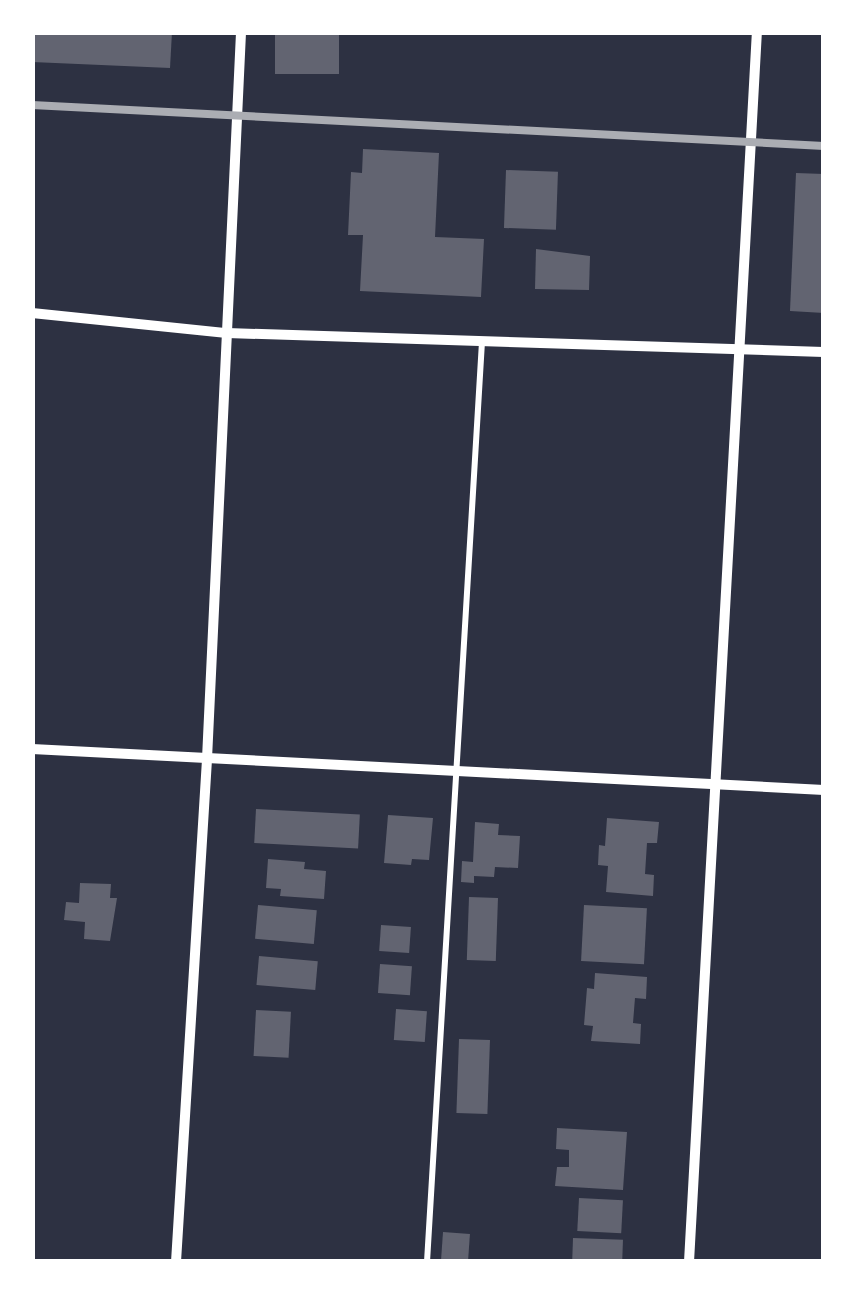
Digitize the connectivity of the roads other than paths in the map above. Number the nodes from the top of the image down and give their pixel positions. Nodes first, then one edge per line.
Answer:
1 (242, 32) edge
2 (757, 32) edge
3 (32, 313) edge
4 (226, 333) junction
5 (482, 340) junction
6 (739, 348) junction
7 (824, 352) edge
8 (32, 750) edge
9 (207, 759) junction
10 (458, 773) junction
11 (713, 784) junction
12 (824, 790) edge
13 (176, 1262) edge
14 (428, 1262) edge
15 (688, 1262) edge

1 - 4 street
2 - 6 street
3 - 4 street
4 - 5 street
4 - 9 street
5 - 6 street
5 - 10 lane
6 - 7 street
6 - 11 street
8 - 9 street
9 - 10 street
9 - 13 street
10 - 11 street
10 - 14 lane
11 - 12 street
11 - 15 street

